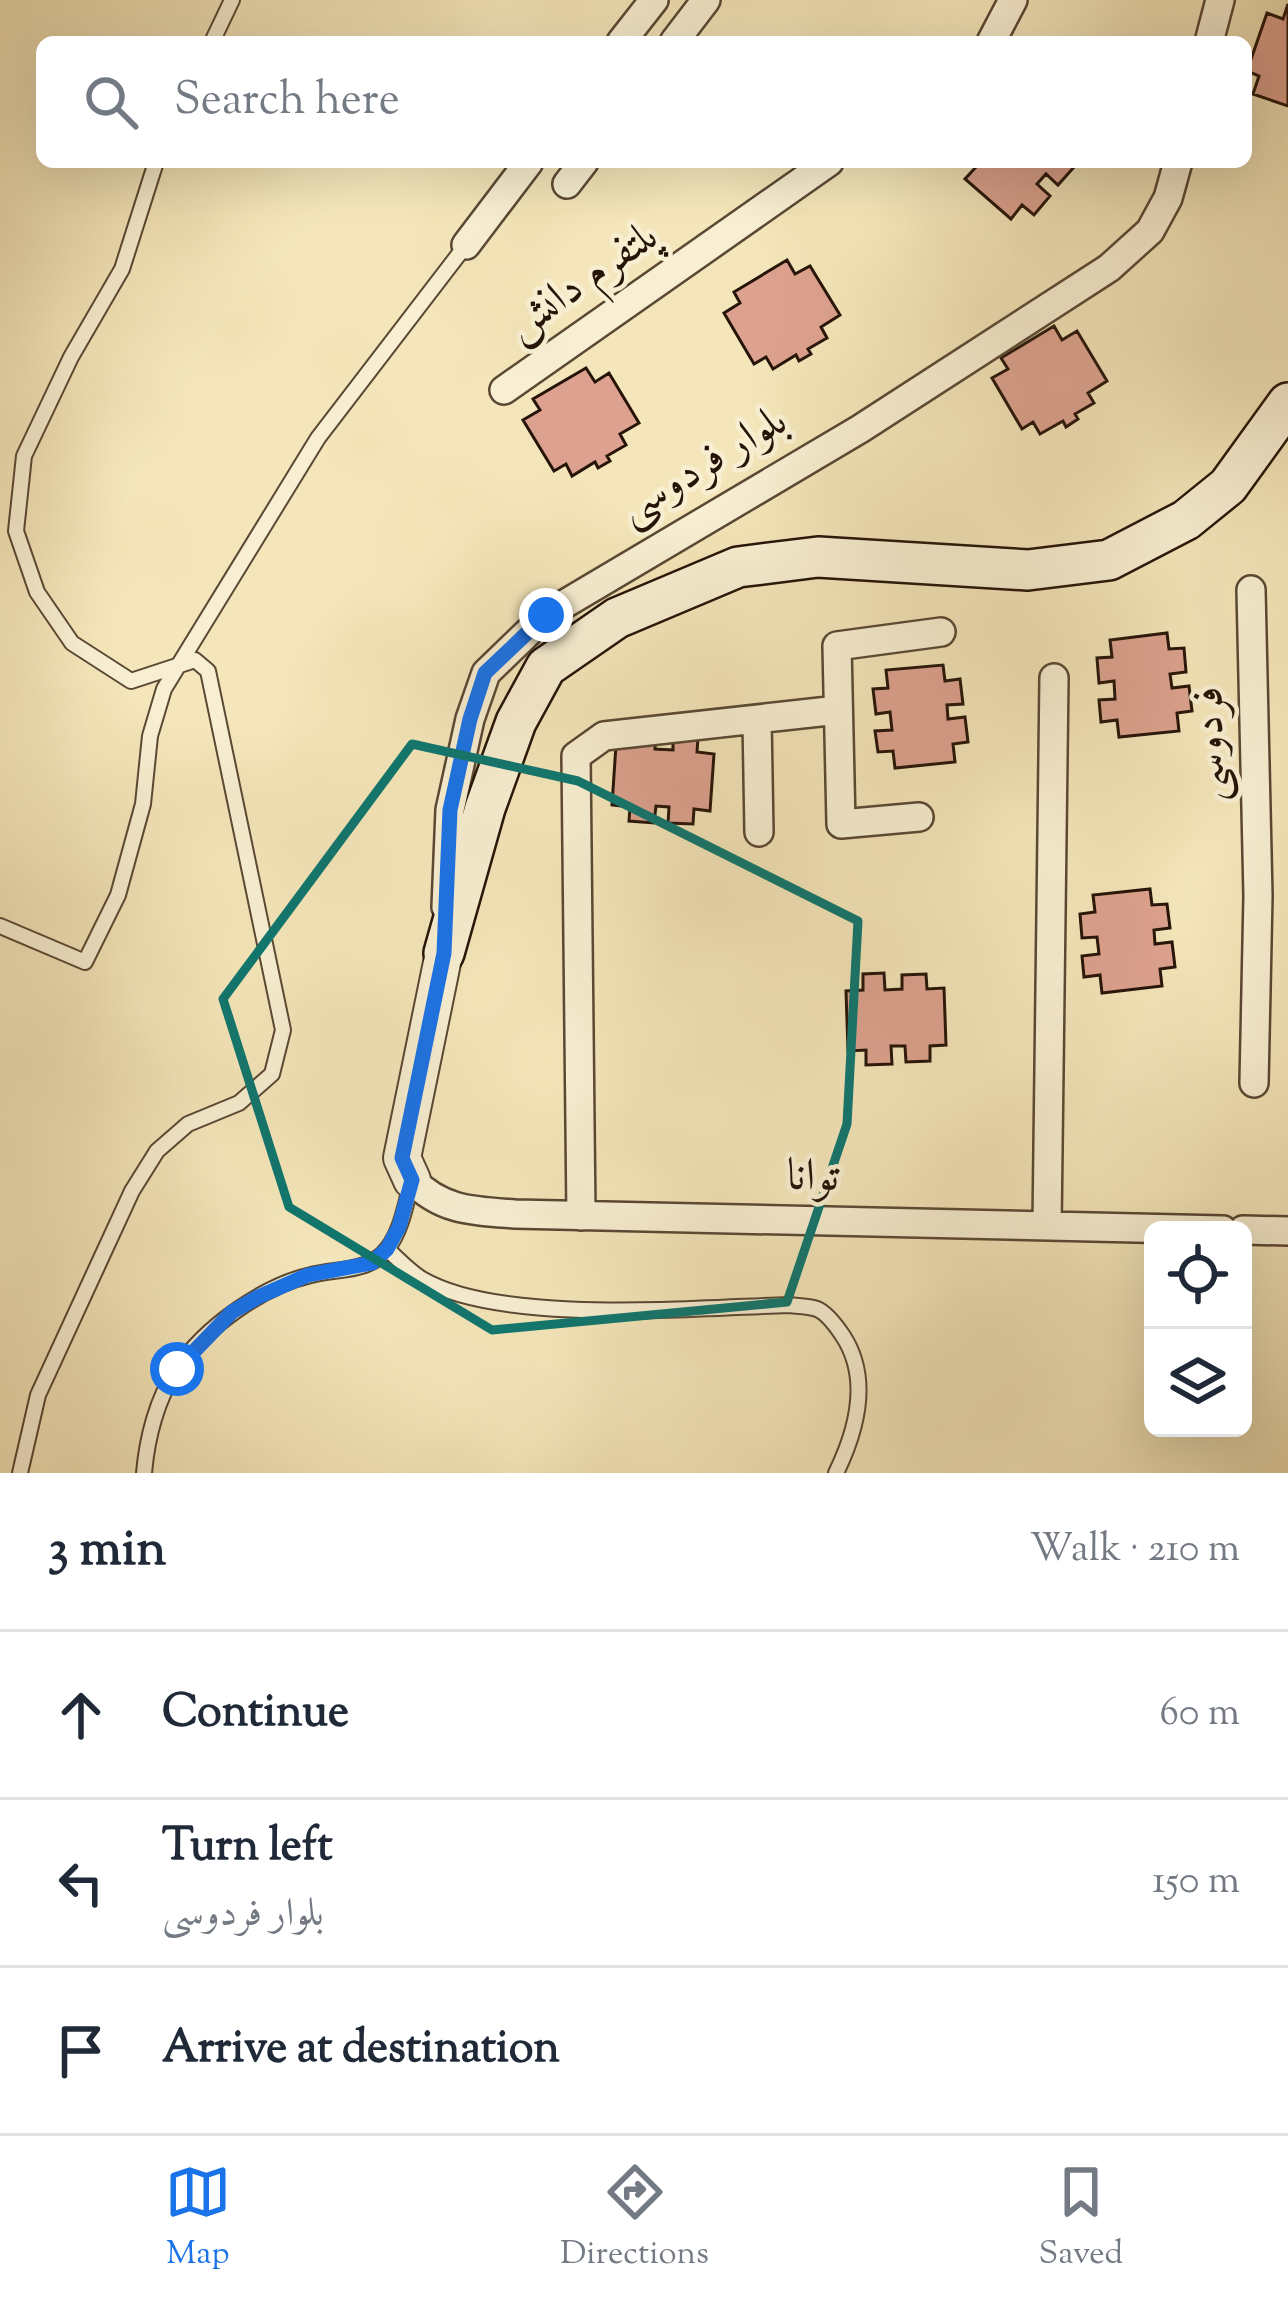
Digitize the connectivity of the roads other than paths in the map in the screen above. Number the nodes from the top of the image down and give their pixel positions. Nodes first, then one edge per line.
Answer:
1 (232, 0) edge
2 (654, 0) edge
3 (706, 0) edge
4 (1013, 0) edge
5 (1220, 0) edge
6 (215, 36) edge
7 (626, 36) edge
8 (679, 36) edge
9 (994, 36) edge
10 (1211, 36) edge
11 (155, 168) edge
12 (525, 168) edge
13 (820, 168) edge
14 (1176, 168) edge
15 (466, 245) joint
16 (504, 390) dead end
17 (1288, 403) edge
18 (1251, 590) dead end
19 (941, 632) dead end
20 (176, 669) junction
21 (1054, 678) dead end
22 (838, 710) junction
23 (757, 720) junction
24 (919, 817) dead end
25 (759, 832) dead end
26 (1288, 892) edge
27 (1258, 896) junction
28 (0, 926) edge
29 (444, 953) junction
30 (1254, 1083) dead end
31 (412, 1180) junction
32 (581, 1216) junction
33 (1048, 1226) junction
34 (1144, 1228) edge
35 (1252, 1230) edge
36 (1288, 1232) edge
37 (387, 1249) junction
38 (20, 1473) edge
39 (144, 1473) edge
40 (836, 1473) edge

1 - 6 lane
2 - 7 street
3 - 8 street
4 - 9 street
5 - 10 street
11 - 20 lane
12 - 15 street
13 - 16 street, پلتفرم دانش
14 - 29 street, بلوار فردوسی
15 - 20 lane
17 - 29 main road, بلوار فردوسی
18 - 27 street, فردوسی
19 - 22 street
20 - 28 lane
20 - 38 lane
21 - 33 street
22 - 23 street
22 - 24 street
23 - 25 street
23 - 32 street
26 - 27 street
27 - 30 street, فردوسی
29 - 31 street, بلوار فردوسی
31 - 32 street, توانا
31 - 37 lane
32 - 33 street, توانا
33 - 34 street, توانا
35 - 36 street
37 - 39 lane
37 - 40 lane

